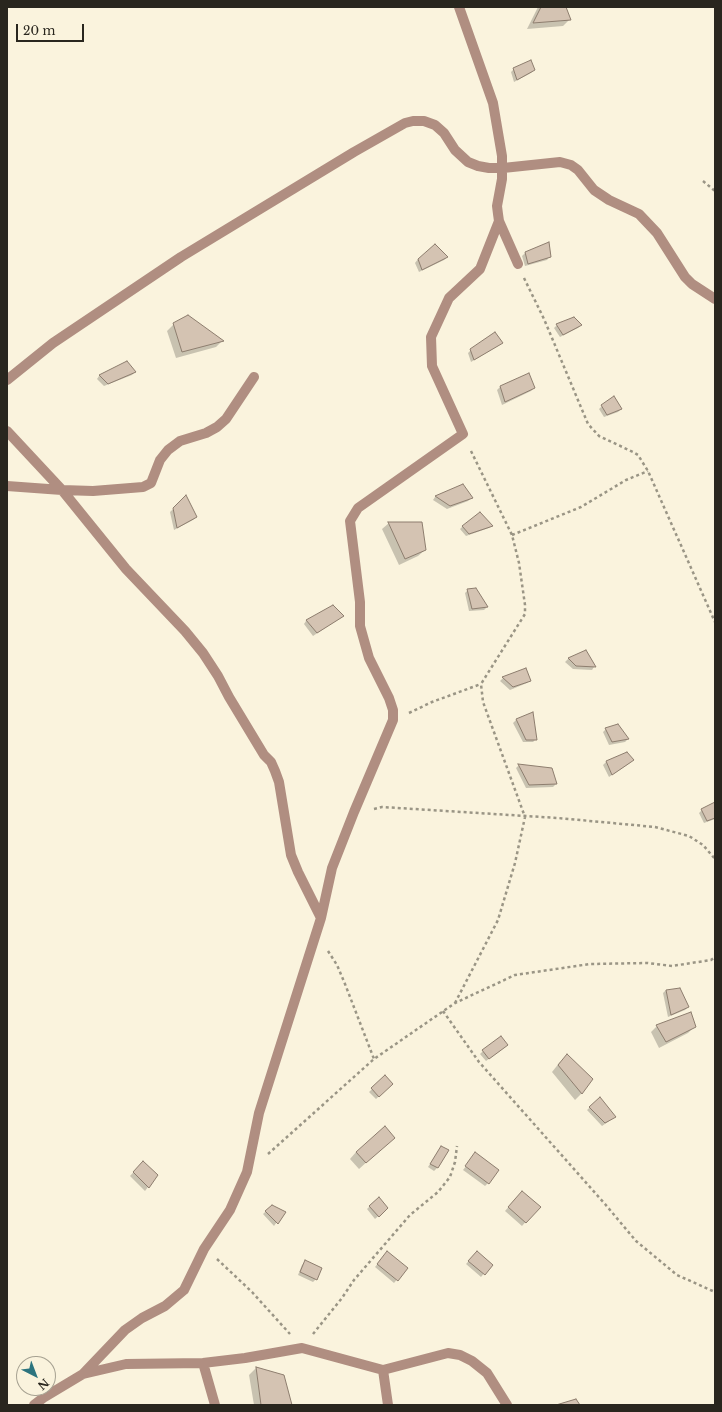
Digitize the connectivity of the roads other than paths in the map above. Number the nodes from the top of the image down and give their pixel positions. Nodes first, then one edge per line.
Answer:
1 (459, 7) edge
2 (503, 168) junction
3 (499, 221) junction
4 (518, 264) road end
5 (715, 299) edge
6 (254, 377) dead end
7 (7, 380) edge
8 (7, 430) edge
9 (7, 486) edge
10 (62, 490) junction
11 (321, 918) junction
12 (204, 1363) junction
13 (383, 1370) junction
14 (83, 1374) junction
15 (34, 1405) edge
16 (215, 1405) edge
17 (388, 1405) edge
18 (506, 1405) edge

1 - 2 street
2 - 3 street
2 - 5 street
2 - 7 street
3 - 4 street
3 - 11 street
6 - 10 street
8 - 10 street
9 - 10 street
10 - 11 street
11 - 14 street
12 - 13 street
12 - 14 street
12 - 16 street
13 - 17 street
13 - 18 street
14 - 15 street

